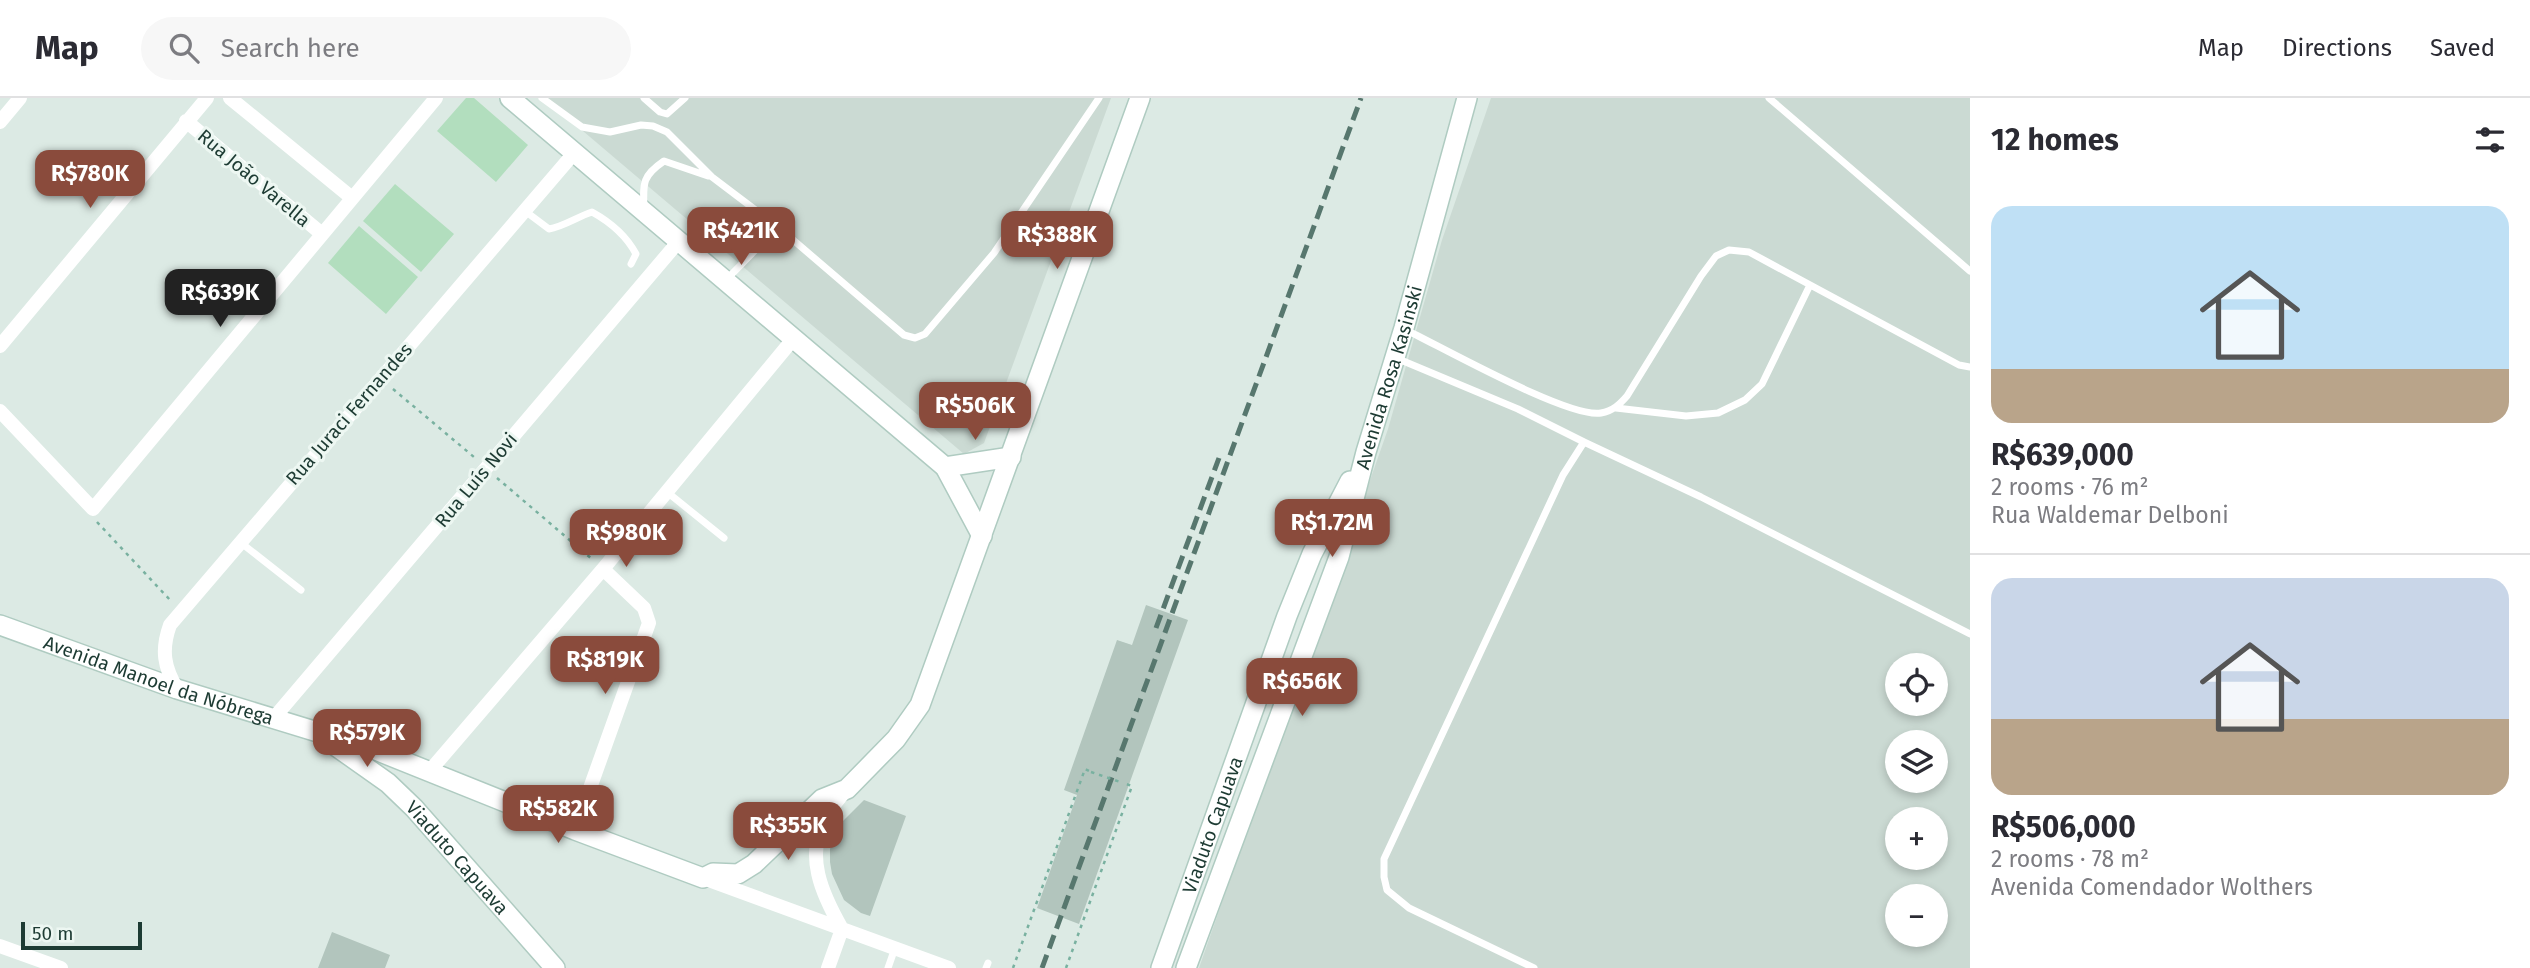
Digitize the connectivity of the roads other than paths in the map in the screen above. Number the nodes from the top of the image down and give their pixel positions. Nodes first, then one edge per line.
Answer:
1 (20, 98) edge
2 (207, 98) edge
3 (230, 98) edge
4 (436, 98) edge
5 (510, 98) edge
6 (542, 98) edge
7 (644, 98) edge
8 (685, 98) edge
9 (1099, 98) edge
10 (1467, 98) edge
11 (1769, 98) edge
12 (1135, 100) edge
13 (186, 121) junction
14 (0, 122) edge
15 (575, 152) junction
16 (712, 177) junction
17 (352, 198) junction
18 (524, 211) junction
19 (645, 212) junction
20 (778, 227) junction
21 (322, 234) junction
22 (679, 241) junction
23 (631, 264) dead end
24 (1970, 271) edge
25 (725, 280) junction
26 (1810, 285) junction
27 (1404, 328) junction
28 (794, 338) junction
29 (0, 346) edge
30 (1395, 357) junction
31 (1970, 367) edge
32 (1616, 408) junction
33 (0, 411) edge
34 (1584, 442) junction
35 (1366, 452) junction
36 (1011, 457) junction
37 (945, 467) junction
38 (667, 492) junction
39 (982, 536) junction
40 (724, 538) dead end
41 (240, 542) junction
42 (603, 569) junction
43 (301, 590) dead end
44 (0, 625) edge
45 (1970, 634) edge
46 (177, 689) junction
47 (273, 719) junction
48 (318, 733) junction
49 (428, 773) junction
50 (847, 789) junction
51 (575, 830) junction
52 (703, 878) junction
53 (842, 929) junction
54 (0, 946) edge
55 (895, 947) junction
56 (61, 968) edge
57 (555, 968) edge
58 (828, 968) edge
59 (888, 968) edge
60 (949, 968) edge
61 (1161, 968) edge
62 (1186, 968) edge
63 (1534, 968) edge

1 - 14 street
2 - 13 street
3 - 17 street
4 - 17 street
5 - 15 main road
6 - 16 lane
7 - 8 lane
9 - 20 lane
10 - 27 main road, Avenida Rosa Kasinski
11 - 24 lane
12 - 36 main road
13 - 21 street, Rua João Varella
13 - 29 street
15 - 18 street, Rua Juraci Fernandes
15 - 19 main road
16 - 19 lane
16 - 20 lane
17 - 21 street
18 - 23 lane
18 - 41 street, Rua Juraci Fernandes
19 - 22 main road
20 - 25 lane
21 - 33 street
22 - 25 main road
22 - 47 street, Rua Luís Novi
25 - 28 main road
26 - 31 lane
26 - 32 lane
26 - 32 lane
27 - 30 main road, Avenida Rosa Kasinski
27 - 32 lane
28 - 37 main road
28 - 38 street
30 - 34 lane
30 - 35 main road, Avenida Rosa Kasinski
34 - 45 lane
34 - 63 lane
35 - 61 main road, Viaduto Capuava
35 - 62 main road, Avenida Rosa Kasinski
36 - 37 main road
36 - 39 main road
37 - 39 main road
38 - 40 lane
38 - 42 street
39 - 50 main road
41 - 43 lane
41 - 46 street, Rua Juraci Fernandes
42 - 49 street
42 - 51 street
44 - 46 main road, Avenida Manoel da Nóbrega
46 - 47 main road, Avenida Manoel da Nóbrega
47 - 48 main road, Avenida Manoel da Nóbrega
48 - 49 main road, Avenida Manoel da Nóbrega
48 - 57 main road, Viaduto Capuava
49 - 51 main road, Avenida Manoel da Nóbrega
50 - 52 main road
50 - 53 street
51 - 52 main road, Avenida Manoel da Nóbrega
52 - 53 street, Avenida Manoel da Nóbrega
53 - 55 street, Avenida Manoel da Nóbrega
53 - 58 street
54 - 56 street
55 - 59 lane
55 - 60 street, Avenida Manoel da Nóbrega

